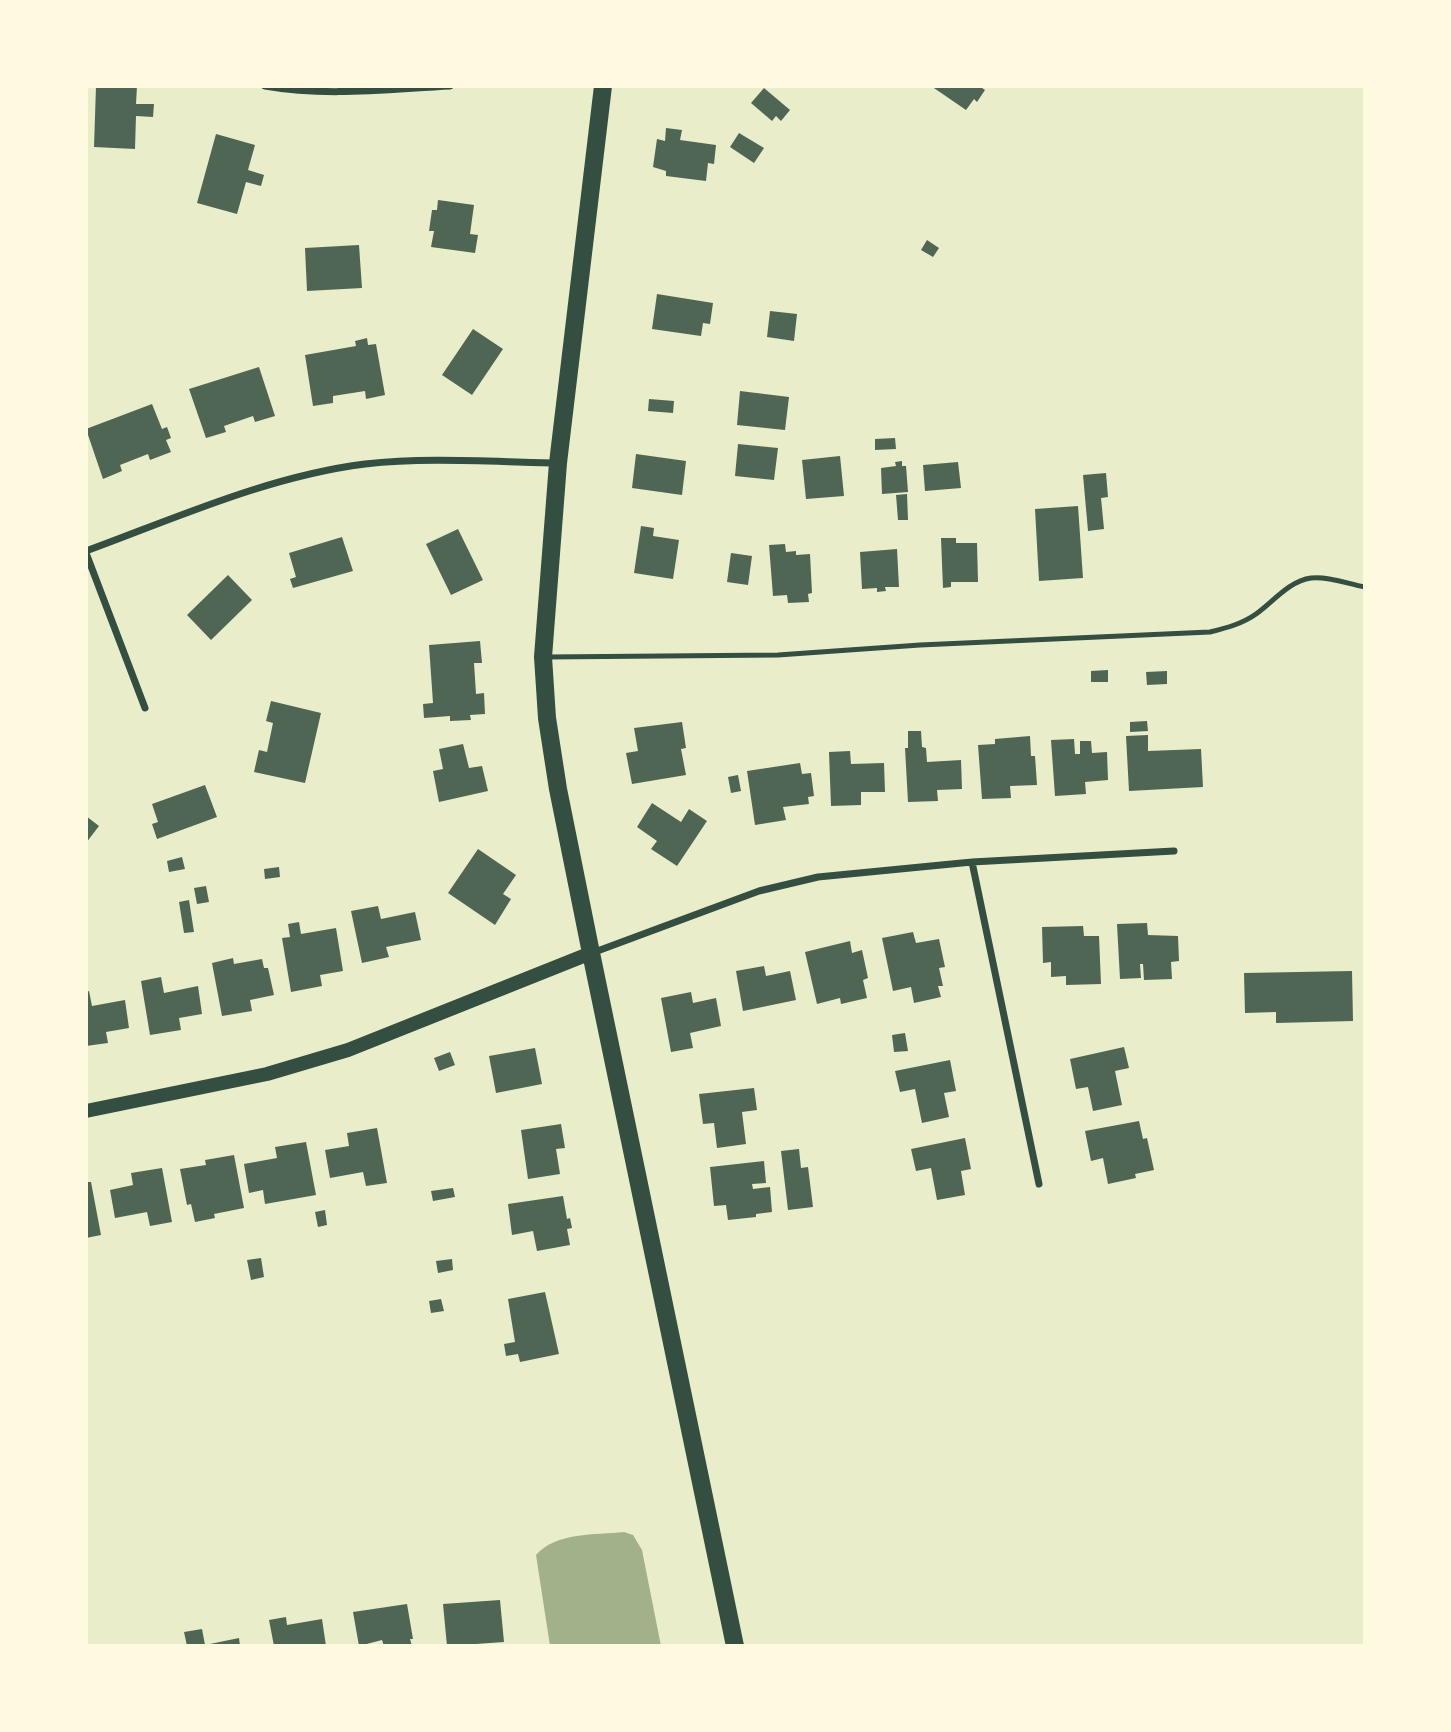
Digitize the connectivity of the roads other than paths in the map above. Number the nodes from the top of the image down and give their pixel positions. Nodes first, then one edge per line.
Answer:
1 (265, 86) edge
2 (450, 86) edge
3 (603, 86) edge
4 (558, 463) junction
5 (86, 552) edge
6 (1365, 587) edge
7 (543, 657) junction
8 (145, 708) dead end
9 (1174, 851) dead end
10 (972, 862) junction
11 (591, 953) junction
12 (86, 1111) edge
13 (1039, 1184) dead end
14 (734, 1646) edge

1 - 2 street
3 - 4 main road
4 - 5 street
4 - 7 main road
5 - 8 street
6 - 7 lane
7 - 11 main road
9 - 10 street
10 - 11 street
10 - 13 street
11 - 12 main road
11 - 14 main road

